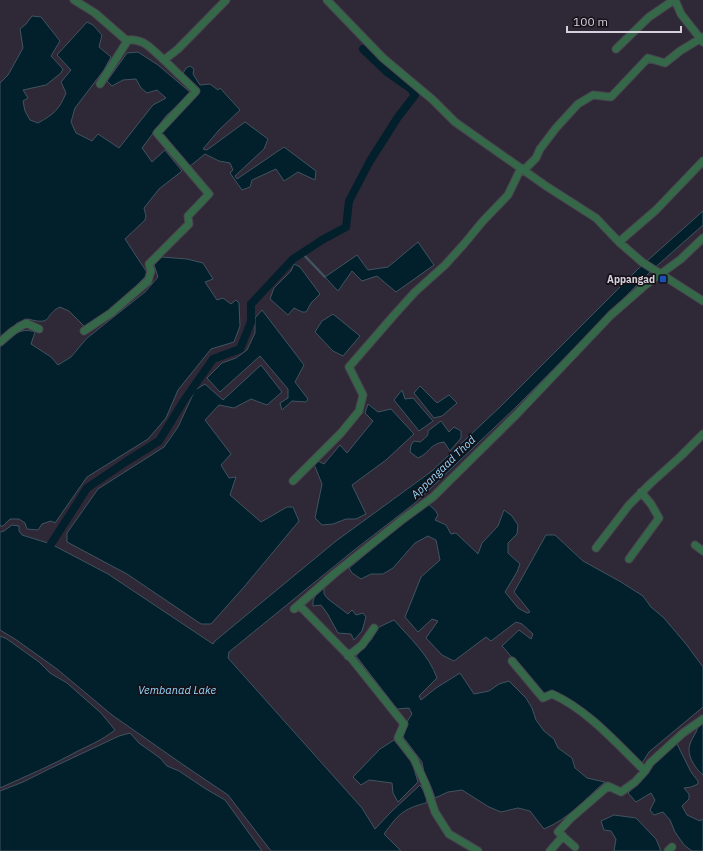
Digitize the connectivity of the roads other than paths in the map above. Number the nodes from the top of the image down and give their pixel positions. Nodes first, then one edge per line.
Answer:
1 (74, 0) edge
2 (226, 0) edge
3 (327, 0) edge
4 (675, 0) edge
5 (702, 39) edge
6 (128, 40) junction
7 (616, 49) dead end
8 (164, 60) junction
9 (100, 84) dead end
10 (703, 161) edge
11 (523, 169) junction
12 (703, 238) edge
13 (619, 242) junction
14 (658, 273) junction
15 (703, 301) edge
16 (39, 329) dead end
17 (84, 331) dead end
18 (0, 342) edge
19 (703, 434) edge
20 (293, 481) dead end
21 (641, 492) junction
22 (695, 545) dead end
23 (596, 548) dead end
24 (703, 551) edge
25 (629, 559) dead end
26 (374, 628) dead end
27 (348, 656) junction
28 (512, 661) dead end
29 (703, 719) edge
30 (645, 771) junction
31 (563, 836) junction
32 (575, 847) dead end
33 (478, 851) edge
34 (550, 851) edge

1 - 6 street
2 - 8 street
3 - 11 street
4 - 5 street
4 - 7 street
5 - 11 street
6 - 8 street
6 - 9 street
8 - 17 street
10 - 13 street
11 - 13 street
11 - 20 street
12 - 14 street
13 - 14 street
14 - 15 street
14 - 27 street
16 - 18 street
19 - 21 street
21 - 23 street
21 - 25 street
22 - 24 street
26 - 27 street
27 - 33 street
28 - 30 street
29 - 30 street
30 - 31 street
31 - 32 street
31 - 34 street

